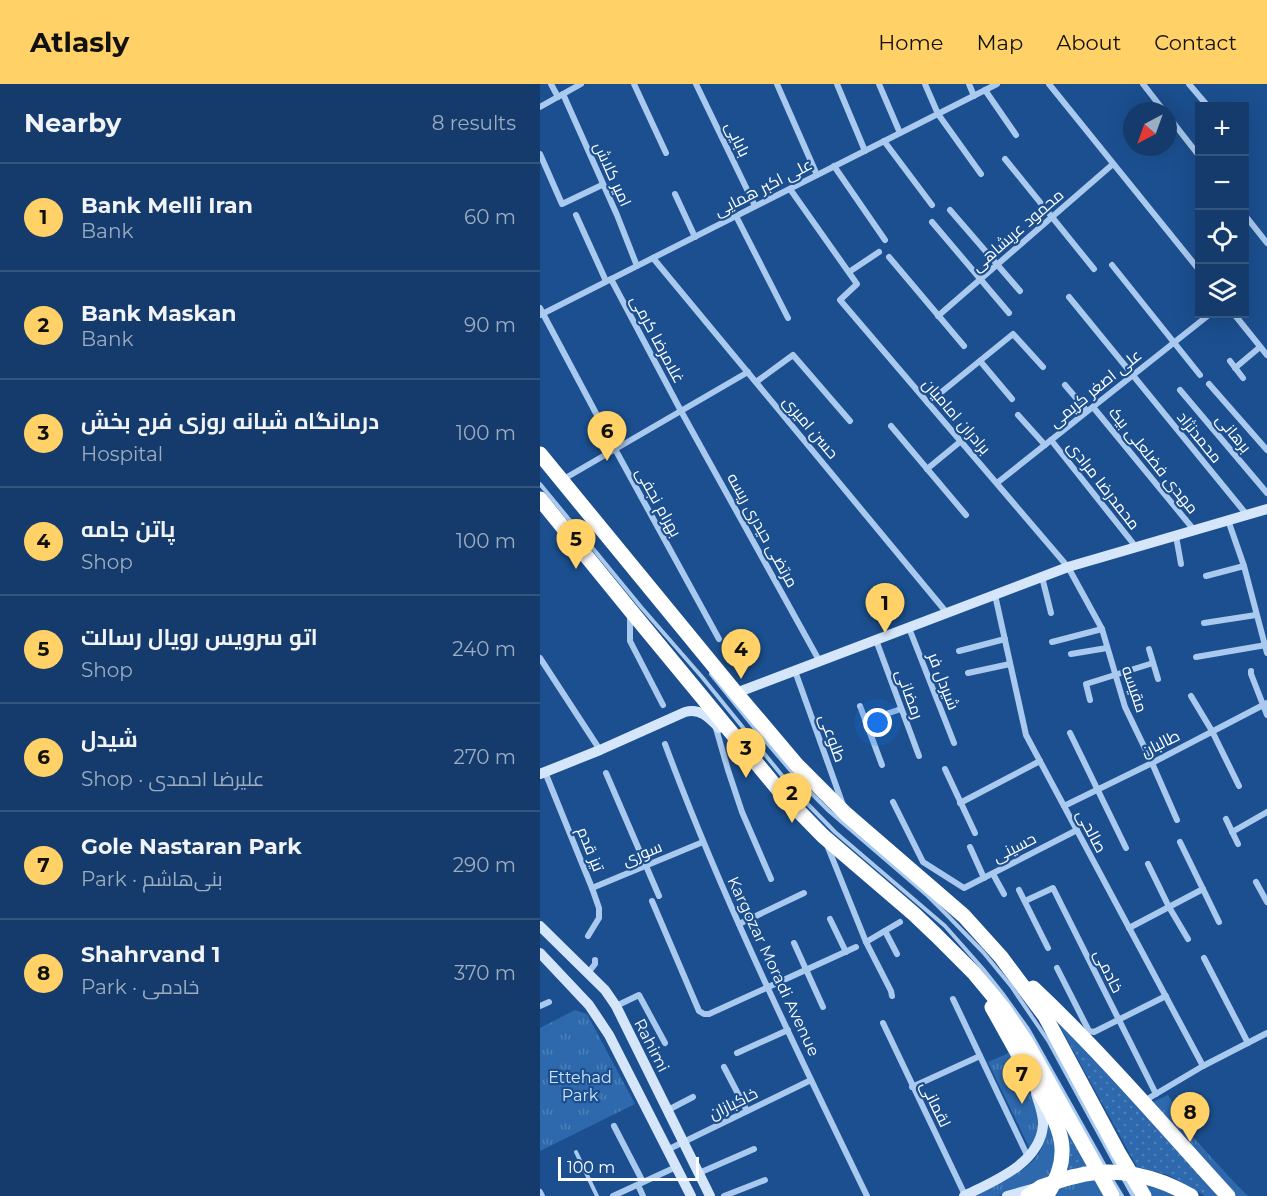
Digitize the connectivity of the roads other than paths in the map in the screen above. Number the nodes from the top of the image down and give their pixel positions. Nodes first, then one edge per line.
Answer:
1 (551, 84) edge
2 (581, 84) edge
3 (634, 84) edge
4 (696, 84) edge
5 (777, 84) edge
6 (837, 84) edge
7 (879, 84) edge
8 (925, 84) edge
9 (969, 84) edge
10 (997, 84) edge
11 (1049, 84) edge
12 (1143, 84) edge
13 (1189, 84) edge
14 (985, 90) junction
15 (560, 96) junction
16 (974, 96) junction
17 (1157, 102) edge
18 (1204, 102) edge
19 (540, 107) edge
20 (938, 114) junction
21 (1177, 128) edge
22 (900, 133) junction
23 (1016, 135) dead end
24 (884, 141) junction
25 (865, 151) junction
26 (666, 153) dead end
27 (540, 154) edge
28 (1199, 156) edge
29 (1005, 159) dead end
30 (1113, 164) junction
31 (834, 166) junction
32 (981, 174) dead end
33 (817, 175) junction
34 (602, 185) junction
35 (790, 189) junction
36 (675, 194) dead end
37 (932, 205) dead end
38 (755, 206) junction
39 (950, 210) dead end
40 (576, 215) dead end
41 (736, 216) junction
42 (1053, 217) junction
43 (1249, 219) edge
44 (932, 222) dead end
45 (695, 237) junction
46 (885, 240) dead end
47 (1267, 243) edge
48 (879, 252) dead end
49 (653, 258) junction
50 (889, 258) dead end
51 (998, 264) junction
52 (1112, 265) dead end
53 (1195, 265) edge
54 (637, 266) junction
55 (1094, 269) dead end
56 (849, 272) junction
57 (981, 279) junction
58 (609, 280) junction
59 (1020, 291) dead end
60 (1069, 297) dead end
61 (541, 312) edge
62 (1009, 313) dead end
63 (938, 316) junction
64 (788, 318) dead end
65 (1205, 318) edge
66 (1237, 318) edge
67 (1174, 343) junction
68 (964, 346) dead end
69 (1260, 347) junction
70 (1267, 355) edge
71 (980, 361) junction
72 (1230, 361) dead end
73 (1043, 367) dead end
74 (1235, 368) junction
75 (748, 372) junction
76 (1133, 375) junction
77 (1200, 375) dead end
78 (1243, 378) dead end
79 (756, 382) junction
80 (1209, 384) dead end
81 (1065, 385) dead end
82 (1180, 390) dead end
83 (1012, 399) dead end
84 (928, 403) junction
85 (1094, 407) junction
86 (681, 411) junction
87 (1087, 411) junction
88 (1018, 415) dead end
89 (850, 421) dead end
90 (891, 426) dead end
91 (1051, 440) junction
92 (961, 441) junction
93 (1045, 446) junction
94 (615, 449) junction
95 (1267, 450) edge
96 (540, 454) edge
97 (927, 469) junction
98 (561, 480) junction
99 (997, 483) junction
100 (540, 484) edge
101 (1267, 493) edge
102 (540, 499) edge
103 (1267, 509) edge
104 (966, 515) dead end
105 (1247, 515) junction
106 (1228, 520) junction
107 (1194, 530) junction
108 (1176, 536) junction
109 (1136, 547) junction
110 (1181, 564) dead end
111 (1244, 566) junction
112 (1068, 567) junction
113 (1206, 576) dead end
114 (1042, 577) junction
115 (995, 595) junction
116 (630, 611) junction
117 (947, 613) junction
118 (1051, 613) dead end
119 (1256, 615) junction
120 (1267, 621) edge
121 (1204, 623) dead end
122 (1258, 623) junction
123 (909, 628) junction
124 (1102, 629) junction
125 (719, 639) dead end
126 (1005, 639) junction
127 (876, 640) junction
128 (1052, 642) dead end
129 (1266, 646) edge
130 (1107, 648) junction
131 (1149, 649) dead end
132 (958, 651) dead end
133 (1267, 653) edge
134 (1071, 654) dead end
135 (1196, 657) dead end
136 (540, 658) edge
137 (820, 662) junction
138 (1153, 663) junction
139 (1010, 664) junction
140 (706, 667) dead end
141 (795, 671) junction
142 (1251, 671) dead end
143 (968, 674) dead end
144 (1114, 674) junction
145 (1158, 678) dead end
146 (736, 693) junction
147 (1191, 696) dead end
148 (1090, 700) dead end
149 (1265, 704) edge
150 (663, 705) dead end
151 (860, 706) dead end
152 (901, 709) junction
153 (1267, 715) edge
154 (865, 721) junction
155 (714, 723) junction
156 (1212, 731) junction
157 (1070, 733) dead end
158 (954, 743) dead end
159 (665, 744) dead end
160 (600, 750) junction
161 (919, 756) dead end
162 (1040, 761) junction
163 (1152, 763) junction
164 (882, 765) dead end
165 (945, 769) dead end
166 (543, 773) edge
167 (606, 773) dead end
168 (1239, 786) dead end
169 (1098, 789) junction
170 (782, 794) junction
171 (893, 802) dead end
172 (960, 803) junction
173 (1064, 806) junction
174 (1267, 812) edge
175 (846, 814) junction
176 (1227, 819) dead end
177 (1177, 820) dead end
178 (1077, 830) junction
179 (1232, 832) junction
180 (975, 833) dead end
181 (823, 836) junction
182 (1180, 842) dead end
183 (703, 843) junction
184 (1238, 844) dead end
185 (970, 847) dead end
186 (1126, 848) dead end
187 (1148, 864) dead end
188 (646, 866) junction
189 (993, 874) junction
190 (984, 878) junction
191 (771, 879) dead end
192 (1256, 882) dead end
193 (592, 888) junction
194 (1203, 889) junction
195 (1019, 890) dead end
196 (804, 893) dead end
197 (1004, 894) dead end
198 (659, 896) dead end
199 (652, 901) dead end
200 (1024, 901) junction
201 (1267, 902) edge
202 (1169, 907) junction
203 (830, 919) dead end
204 (900, 922) dead end
205 (1219, 922) dead end
206 (739, 924) junction
207 (540, 926) edge
208 (1129, 928) junction
209 (885, 931) junction
210 (588, 936) dead end
211 (1188, 939) dead end
212 (866, 942) junction
213 (794, 943) dead end
214 (856, 947) dead end
215 (1048, 948) dead end
216 (846, 952) junction
217 (540, 953) edge
218 (897, 954) dead end
219 (1001, 957) junction
220 (1204, 958) dead end
221 (595, 960) dead end
222 (1057, 968) dead end
223 (806, 970) junction
224 (588, 973) junction
225 (974, 973) junction
226 (768, 987) junction
227 (575, 989) junction
228 (892, 996) dead end
229 (1166, 996) junction
230 (953, 999) dead end
231 (549, 1002) dead end
232 (540, 1006) edge
233 (616, 1006) junction
234 (823, 1006) dead end
235 (1118, 1020) junction
236 (883, 1023) dead end
237 (788, 1030) junction
238 (1267, 1033) edge
239 (665, 1043) dead end
240 (1248, 1043) junction
241 (737, 1053) dead end
242 (980, 1056) junction
243 (1203, 1066) junction
244 (724, 1067) dead end
245 (1029, 1073) junction
246 (811, 1080) junction
247 (912, 1087) junction
248 (693, 1096) dead end
249 (1149, 1098) junction
250 (668, 1110) junction
251 (747, 1111) junction
252 (614, 1126) dead end
253 (683, 1143) junction
254 (754, 1149) dead end
255 (668, 1150) junction
256 (576, 1152) dead end
257 (1028, 1157) junction
258 (676, 1167) junction
259 (699, 1173) junction
260 (765, 1180) dead end
261 (640, 1184) junction
262 (1038, 1193) edge
263 (597, 1196) edge
264 (613, 1196) edge
265 (643, 1196) edge
266 (691, 1196) edge
267 (710, 1196) edge
268 (724, 1196) edge
269 (867, 1196) edge
270 (965, 1196) edge
271 (1007, 1196) edge
272 (1112, 1196) edge
273 (1122, 1196) edge
274 (1133, 1196) edge
275 (1144, 1196) edge
276 (1191, 1196) edge
277 (1228, 1196) edge

1 - 15 street, امیر کلاش
2 - 15 street
3 - 26 street
4 - 38 street, بابایی
5 - 33 street
6 - 25 street
7 - 22 street
8 - 20 street
9 - 16 street
10 - 14 street, علی اکبر همایی
11 - 30 street
12 - 17 street
13 - 18 street
14 - 16 street, علی اکبر همایی
14 - 23 street
15 - 19 street
15 - 34 street, امیر کلاش
16 - 20 street, علی اکبر همایی
20 - 22 street, علی اکبر همایی
20 - 32 street
21 - 28 street
22 - 24 street, علی اکبر همایی
24 - 25 street, علی اکبر همایی
24 - 37 street
25 - 31 street, علی اکبر همایی
27 - 34 street
29 - 42 street
30 - 42 street, محمود عربشاهی
30 - 53 street
31 - 33 street, علی اکبر همایی
31 - 46 street
33 - 35 street, علی اکبر همایی
34 - 54 street, امیر کلاش
35 - 38 street, علی اکبر همایی
35 - 56 street
36 - 45 street
38 - 41 street, علی اکبر همایی
39 - 51 street
40 - 58 street, غلامرضا کرمی
41 - 45 street, علی اکبر همایی
41 - 64 street
42 - 51 street, محمود عربشاهی
42 - 55 street
43 - 47 street
44 - 57 street
45 - 49 street, علی اکبر همایی
48 - 56 street
49 - 54 street, علی اکبر همایی
49 - 75 street, حسن امیری
50 - 63 street
51 - 57 street, محمود عربشاهی
51 - 59 street
52 - 67 street
54 - 58 street, علی اکبر همایی
56 - 84 street, برادران امامیان
57 - 62 street
57 - 63 street, محمود عربشاهی
58 - 61 street, علی اکبر همایی
58 - 86 street, غلامرضا کرمی
60 - 76 street, محمدنژاد
61 - 94 street, بهرام نجفی
63 - 68 street
65 - 67 street, علی اصغر کریمی
66 - 69 street
67 - 76 street, علی اصغر کریمی
67 - 77 street
69 - 70 street
69 - 74 street
71 - 73 street
71 - 83 street
71 - 84 street
72 - 74 street
74 - 78 street
75 - 79 street, حسن امیری
75 - 86 street
76 - 85 street, علی اصغر کریمی
76 - 105 street, محمدنژاد
79 - 89 street
79 - 117 street, حسن امیری
80 - 95 street
81 - 87 street
82 - 101 street, برهانی
84 - 92 street, برادران امامیان
85 - 87 street, علی اصغر کریمی
85 - 107 street, مهدی فضلعلی بیک
86 - 94 street
86 - 137 street, مرتضی حیدری ریسه
87 - 91 street, علی اصغر کریمی
88 - 93 street
90 - 97 street
91 - 93 street, علی اصغر کریمی
91 - 109 street, محمدرضا مرادی
92 - 97 street
92 - 99 street, برادران امامیان
93 - 99 street, علی اصغر کریمی
94 - 98 street
94 - 125 street, بهرام نجفی
96 - 98 highway
97 - 104 street
98 - 146 highway
99 - 112 street, برادران امامیان
100 - 273 lane
102 - 116 highway
103 - 105 main road
105 - 106 main road
106 - 107 main road
106 - 111 street
107 - 108 main road
108 - 109 main road
108 - 110 street
109 - 112 main road
111 - 113 street
111 - 119 street
112 - 114 main road
112 - 124 street, مقیسه
114 - 115 main road
114 - 118 street
115 - 117 main road
115 - 126 street, صالحی
116 - 150 street
116 - 170 highway
117 - 123 main road
119 - 121 street
119 - 122 street
120 - 122 street
122 - 129 street
123 - 127 main road
123 - 158 street, شیردل فر
124 - 128 street
124 - 130 street, مقیسه
126 - 132 street
126 - 139 street, صالحی
127 - 137 main road
127 - 152 street, رمضانی
129 - 133 street
129 - 135 street
130 - 134 street
130 - 144 street, مقیسه
131 - 138 street
136 - 160 street
137 - 141 main road
138 - 144 street
138 - 145 street
139 - 143 street
139 - 162 street, صالحی
140 - 274 lane
141 - 146 main road
141 - 175 street, طلوعی
142 - 149 street
144 - 148 street
144 - 163 street, مقیسه
146 - 175 highway
147 - 156 street
149 - 153 street
149 - 156 street, طالبان
151 - 154 street
152 - 154 street
152 - 161 street, رمضانی
154 - 164 street
155 - 160 main road
155 - 170 main road
155 - 191 street
156 - 163 street, طالبان
156 - 168 street
157 - 169 street
159 - 183 street, Kargozar Moradi Avenue
160 - 166 main road
162 - 172 street
162 - 173 street, صالحی
163 - 169 street, طالبان
163 - 177 street, مقیسه
165 - 172 street
166 - 193 street, تیز قدم
167 - 188 street
169 - 173 street, طالبان
169 - 186 street
170 - 181 highway
171 - 190 street, حسینی
172 - 180 street
173 - 178 street, صالحی
174 - 179 street
175 - 219 highway
176 - 179 street
178 - 189 street, حسینی
178 - 208 street, صالحی
179 - 184 street
181 - 212 street
181 - 225 highway
182 - 194 street
183 - 188 street, سوری
183 - 206 street, Kargozar Moradi Avenue
185 - 190 street
187 - 202 street
188 - 193 street, سوری
188 - 198 street
189 - 190 street, حسینی
189 - 197 street
192 - 201 street
193 - 210 street, تیز قدم
194 - 202 street
194 - 205 street
195 - 200 street
196 - 206 street
199 - 226 street
200 - 215 street
200 - 235 street, خادمی
202 - 208 street
202 - 211 street
203 - 216 street
204 - 209 street
206 - 226 street, Kargozar Moradi Avenue
207 - 224 main road, Rahimi
208 - 229 street, صالحی
209 - 212 street
209 - 218 street
212 - 228 street
213 - 223 street
214 - 216 street
216 - 223 street
217 - 227 main road
219 - 249 highway
219 - 275 highway
220 - 240 street
221 - 224 street
222 - 235 street
223 - 226 street
223 - 234 street
224 - 227 main road
224 - 233 main road, Rahimi
225 - 245 highway
225 - 272 highway
226 - 237 street, Kargozar Moradi Avenue
227 - 255 main road
229 - 235 street
229 - 243 street, صالحی
230 - 242 street
231 - 232 street
233 - 239 street
233 - 250 main road, Rahimi
235 - 249 street, خادمی
236 - 247 street, لقمانی
237 - 241 street
237 - 246 street, Kargozar Moradi Avenue
238 - 240 street
240 - 243 street
242 - 247 street
242 - 257 street
243 - 249 street
244 - 251 street
245 - 257 main road
245 - 262 highway
246 - 251 street, خاکبازان
246 - 269 street, Kargozar Moradi Avenue
247 - 270 street, لقمانی
248 - 250 street
249 - 277 highway
250 - 253 main road, Rahimi
251 - 253 street, خاکبازان
252 - 261 street
253 - 255 street, خاکبازان
253 - 259 main road, Rahimi
254 - 259 street
255 - 258 main road
256 - 263 lane
257 - 270 main road
258 - 261 street
258 - 266 main road
259 - 267 main road, Rahimi
260 - 268 street
261 - 264 street
261 - 265 street
262 - 271 main road
262 - 276 highway, bridge

